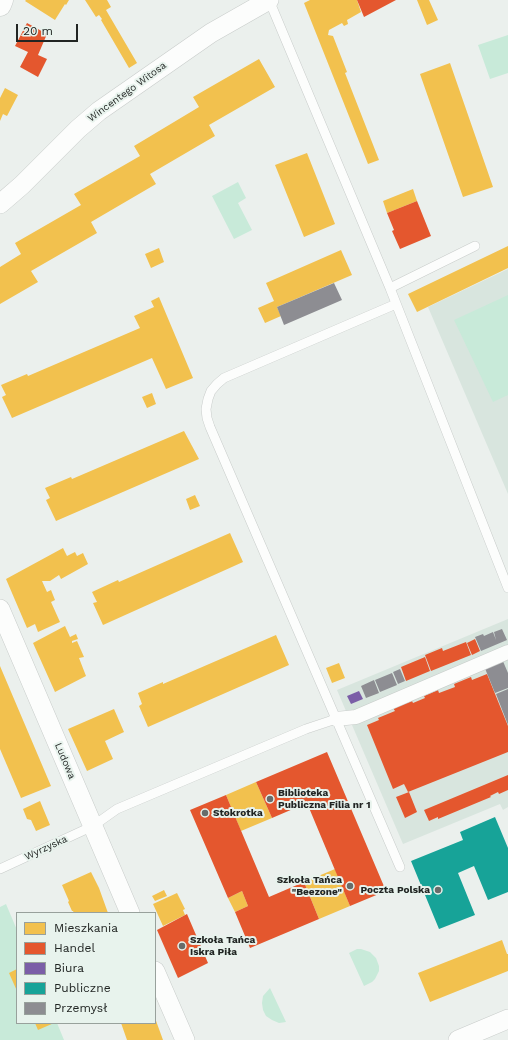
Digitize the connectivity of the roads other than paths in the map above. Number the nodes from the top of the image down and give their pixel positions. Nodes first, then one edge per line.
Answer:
1 (2, 0) edge
2 (269, 0) edge
3 (0, 4) edge
4 (0, 204) edge
5 (475, 246) dead end
6 (390, 288) junction
7 (396, 304) junction
8 (508, 588) edge
9 (0, 609) edge
10 (508, 652) edge
11 (336, 719) junction
12 (93, 826) junction
13 (400, 867) dead end
14 (0, 869) edge
15 (130, 912) edge
16 (156, 973) edge
17 (508, 1019) edge
18 (184, 1040) edge
19 (458, 1040) edge

1 - 3 street
2 - 4 street, Wincentego Witosa
2 - 6 lane
5 - 6 lane
6 - 7 lane
7 - 8 lane
7 - 11 lane
9 - 12 street, Ludowa
10 - 11 street
11 - 12 lane, Wyrzyska
11 - 13 lane
12 - 14 lane, Wyrzyska
12 - 15 street, Ludowa
16 - 18 street
17 - 19 street

